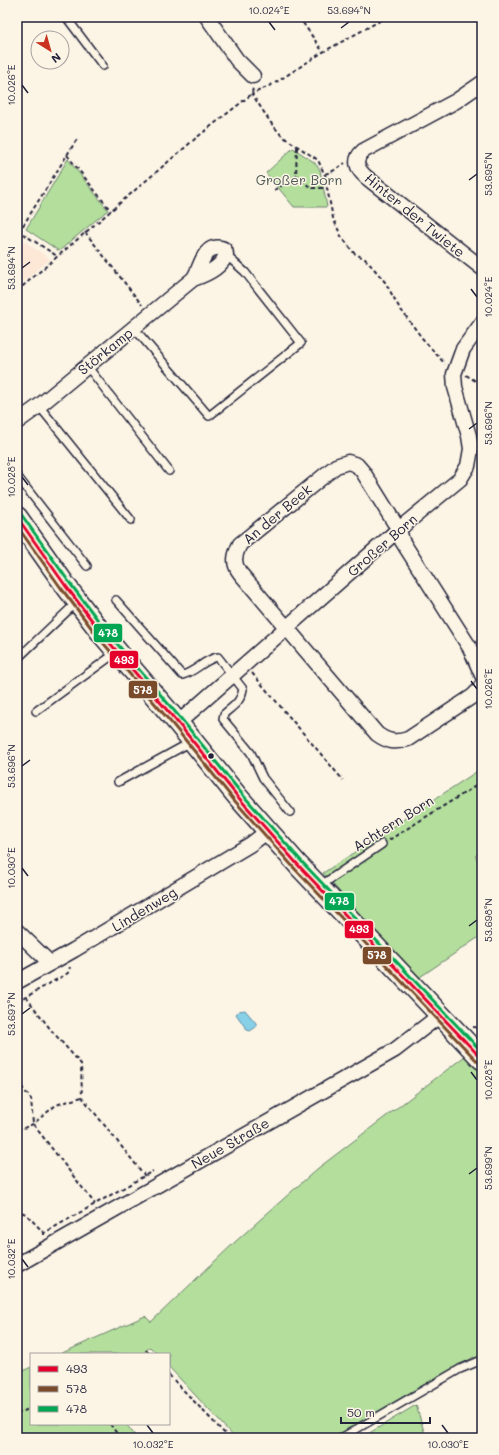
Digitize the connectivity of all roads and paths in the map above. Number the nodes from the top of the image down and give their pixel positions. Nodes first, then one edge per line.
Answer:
1 (66, 17) edge
2 (206, 17) edge
3 (299, 17) edge
4 (387, 17) edge
5 (323, 52) junction
6 (103, 66) dead end
7 (253, 76) joint
8 (482, 83) edge
9 (252, 94) junction
10 (77, 139) dead end
11 (297, 147) junction
12 (67, 155) junction
13 (352, 161) junction
14 (325, 174) junction
15 (283, 185) dead end
16 (327, 188) junction
17 (274, 190) dead end
18 (112, 211) junction
19 (18, 231) edge
20 (85, 232) junction
21 (226, 255) joint
22 (57, 256) junction
23 (482, 268) edge
24 (17, 291) edge
25 (150, 315) junction
26 (482, 323) edge
27 (134, 328) junction
28 (445, 364) dead end
29 (87, 366) junction
30 (39, 406) junction
31 (17, 422) edge
32 (169, 472) dead end
33 (17, 476) edge
34 (17, 517) edge
35 (131, 520) dead end
36 (399, 530) junction
37 (87, 566) dead end
38 (116, 600) dead end
39 (78, 602) junction
40 (286, 628) junction
41 (117, 652) junction
42 (17, 658) edge
43 (482, 675) edge
44 (236, 679) junction
45 (482, 685) edge
46 (36, 711) dead end
47 (178, 723) junction
48 (193, 741) junction
49 (343, 780) dead end
50 (118, 782) dead end
51 (482, 782) edge
52 (290, 812) dead end
53 (268, 831) junction
54 (382, 844) joint
55 (320, 886) junction
56 (17, 931) edge
57 (74, 950) junction
58 (50, 963) junction
59 (17, 982) edge
60 (26, 997) junction
61 (17, 1002) edge
62 (439, 1016) junction
63 (482, 1059) edge
64 (17, 1081) edge
65 (82, 1097) junction
66 (33, 1124) junction
67 (17, 1131) edge
68 (145, 1176) dead end
69 (95, 1204) dead end
70 (17, 1207) edge
71 (44, 1233) dead end
72 (17, 1265) edge
73 (146, 1350) dead end
74 (148, 1353) edge
75 (482, 1360) edge
76 (170, 1376) edge
77 (30, 1408) edge
78 (17, 1414) edge
79 (111, 1425) edge
80 (120, 1438) edge
81 (229, 1438) edge
82 (341, 1438) edge

1 - 6 lane
2 - 7 street
3 - 5 path
4 - 5 path
5 - 9 path
7 - 9 path
8 - 13 street, Hinter der Twiete
9 - 11 path
9 - 18 path
10 - 12 path
11 - 14 path
11 - 16 path
12 - 18 path
12 - 19 path
13 - 14 path
13 - 23 street, Hinter der Twiete
14 - 16 path
15 - 17 path
16 - 28 path
18 - 20 path
19 - 22 path
20 - 22 path
20 - 25 path
21 - 25 street, Störkamp
21 - 27 lane
22 - 24 path
25 - 27 street, Störkamp
26 - 36 street, Großer Born
27 - 29 street, Störkamp
29 - 30 street, Störkamp
29 - 32 lane
30 - 31 street, Störkamp
30 - 35 lane
33 - 37 lane
34 - 39 main road
36 - 40 street, Großer Born
36 - 40 street, An der Beek
36 - 43 street, An der Beek
38 - 44 lane
39 - 41 main road
39 - 42 lane
40 - 44 street, Großer Born
40 - 45 street, An der Beek
41 - 46 lane
41 - 47 main road
44 - 47 street, Großer Born
44 - 49 path
44 - 52 lane
47 - 48 main road
48 - 50 lane
48 - 53 main road
51 - 54 path, Achtern Born
53 - 55 main road
53 - 57 street, Lindenweg
54 - 55 lane, Achtern Born
55 - 62 main road
56 - 58 street
57 - 58 street, Lindenweg
57 - 60 path
58 - 59 street, Lindenweg
60 - 61 path
60 - 65 path
62 - 63 main road
62 - 72 street, Neue Straße
64 - 66 path
65 - 66 path
65 - 68 path
66 - 67 path
66 - 69 path
70 - 71 path
73 - 74 path
75 - 82 lane
76 - 81 path
77 - 78 path
79 - 80 path

